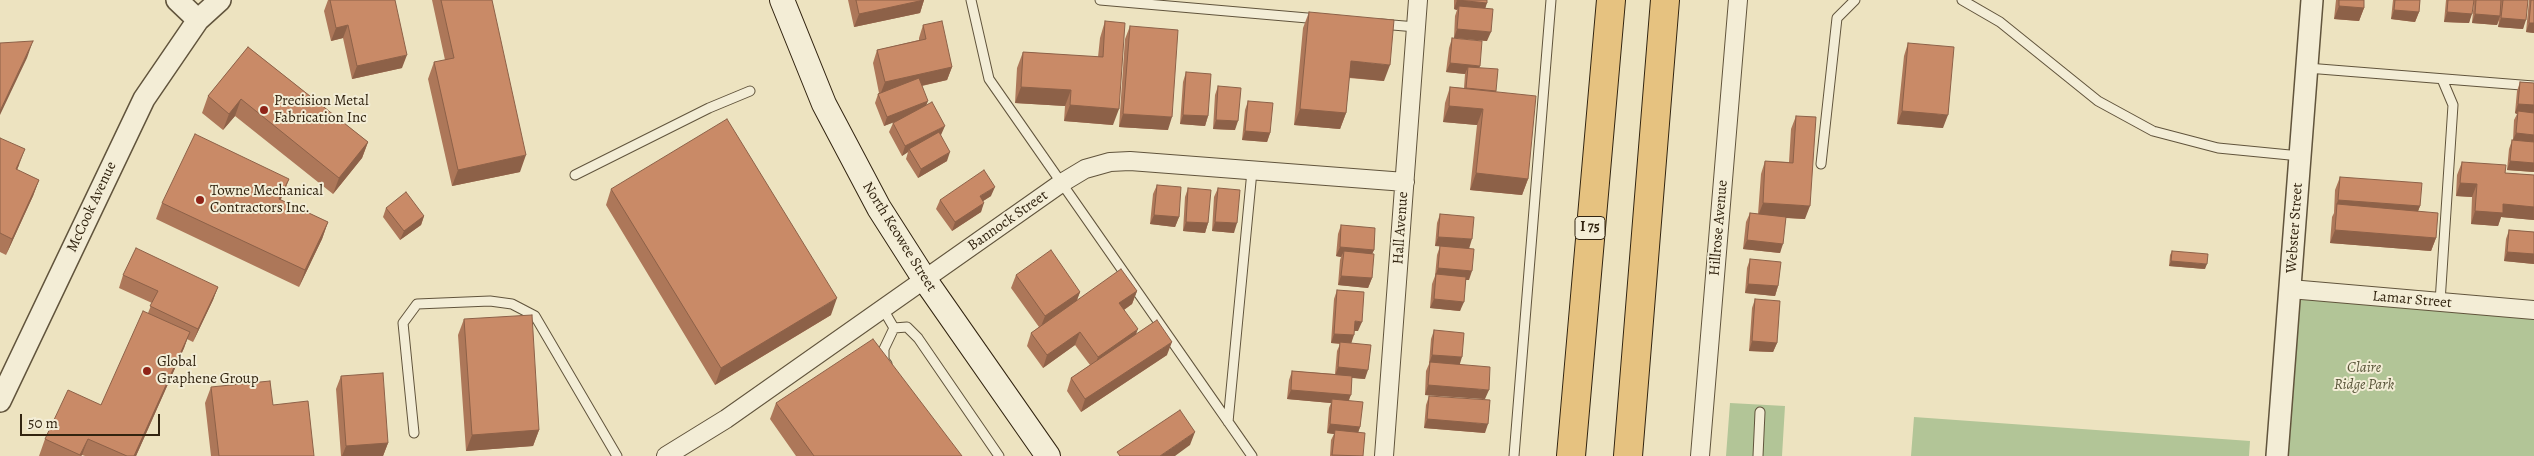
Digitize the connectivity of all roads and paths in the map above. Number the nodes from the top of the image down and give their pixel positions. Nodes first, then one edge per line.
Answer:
1 (177, 0) edge
2 (220, 0) edge
3 (782, 0) edge
4 (971, 0) edge
5 (1100, 0) edge
6 (1418, 0) edge
7 (1551, 0) edge
8 (1611, 0) edge
9 (1665, 0) edge
10 (1738, 0) edge
11 (1855, 0) edge
12 (1962, 0) edge
13 (2312, 0) edge
14 (1327, 19) edge
15 (198, 20) junction
16 (1367, 23) edge
17 (1416, 27) junction
18 (2307, 68) junction
19 (2442, 79) junction
20 (2534, 86) edge
21 (750, 91) dead end
22 (2300, 156) junction
23 (1821, 164) dead end
24 (1252, 171) junction
25 (575, 175) dead end
26 (1405, 182) junction
27 (1060, 184) junction
28 (925, 280) junction
29 (2290, 290) junction
30 (2440, 302) junction
31 (883, 309) junction
32 (2534, 310) edge
33 (894, 328) junction
34 (892, 373) edge
35 (0, 401) edge
36 (1760, 412) dead end
37 (1228, 422) junction
38 (414, 433) dead end
39 (617, 456) edge
40 (666, 456) edge
41 (999, 456) edge
42 (1048, 456) edge
43 (1252, 456) edge
44 (1384, 456) edge
45 (1514, 456) edge
46 (1571, 456) edge
47 (1628, 456) edge
48 (1700, 456) edge
49 (1758, 456) edge
50 (2277, 456) edge

1 - 15 street
2 - 15 street, McCook Avenue
3 - 28 main road, North Keowee Street
4 - 27 lane
5 - 14 lane
6 - 17 street, Hall Avenue
7 - 45 lane
8 - 46 highway, I 75
9 - 47 highway
10 - 48 street, Hillrose Avenue
11 - 23 lane
12 - 22 lane
13 - 18 street, Webster Street
15 - 35 street, McCook Avenue
16 - 17 lane
17 - 26 street, Hall Avenue
18 - 19 lane
18 - 22 street, Webster Street
19 - 20 lane
19 - 30 lane
21 - 25 lane
22 - 29 street, Webster Street
24 - 26 street, Bannock Street
24 - 27 street, Bannock Street
24 - 37 lane
26 - 44 street, Hall Avenue
27 - 28 street, Bannock Street
27 - 37 lane
28 - 31 street, Bannock Street
28 - 42 main road, North Keowee Street
29 - 30 street, Lamar Street
29 - 50 street, Webster Street
30 - 32 street, Lamar Street
31 - 33 lane
31 - 40 street, Bannock Street
33 - 34 lane
33 - 41 lane
36 - 49 lane
37 - 43 lane
38 - 39 lane

